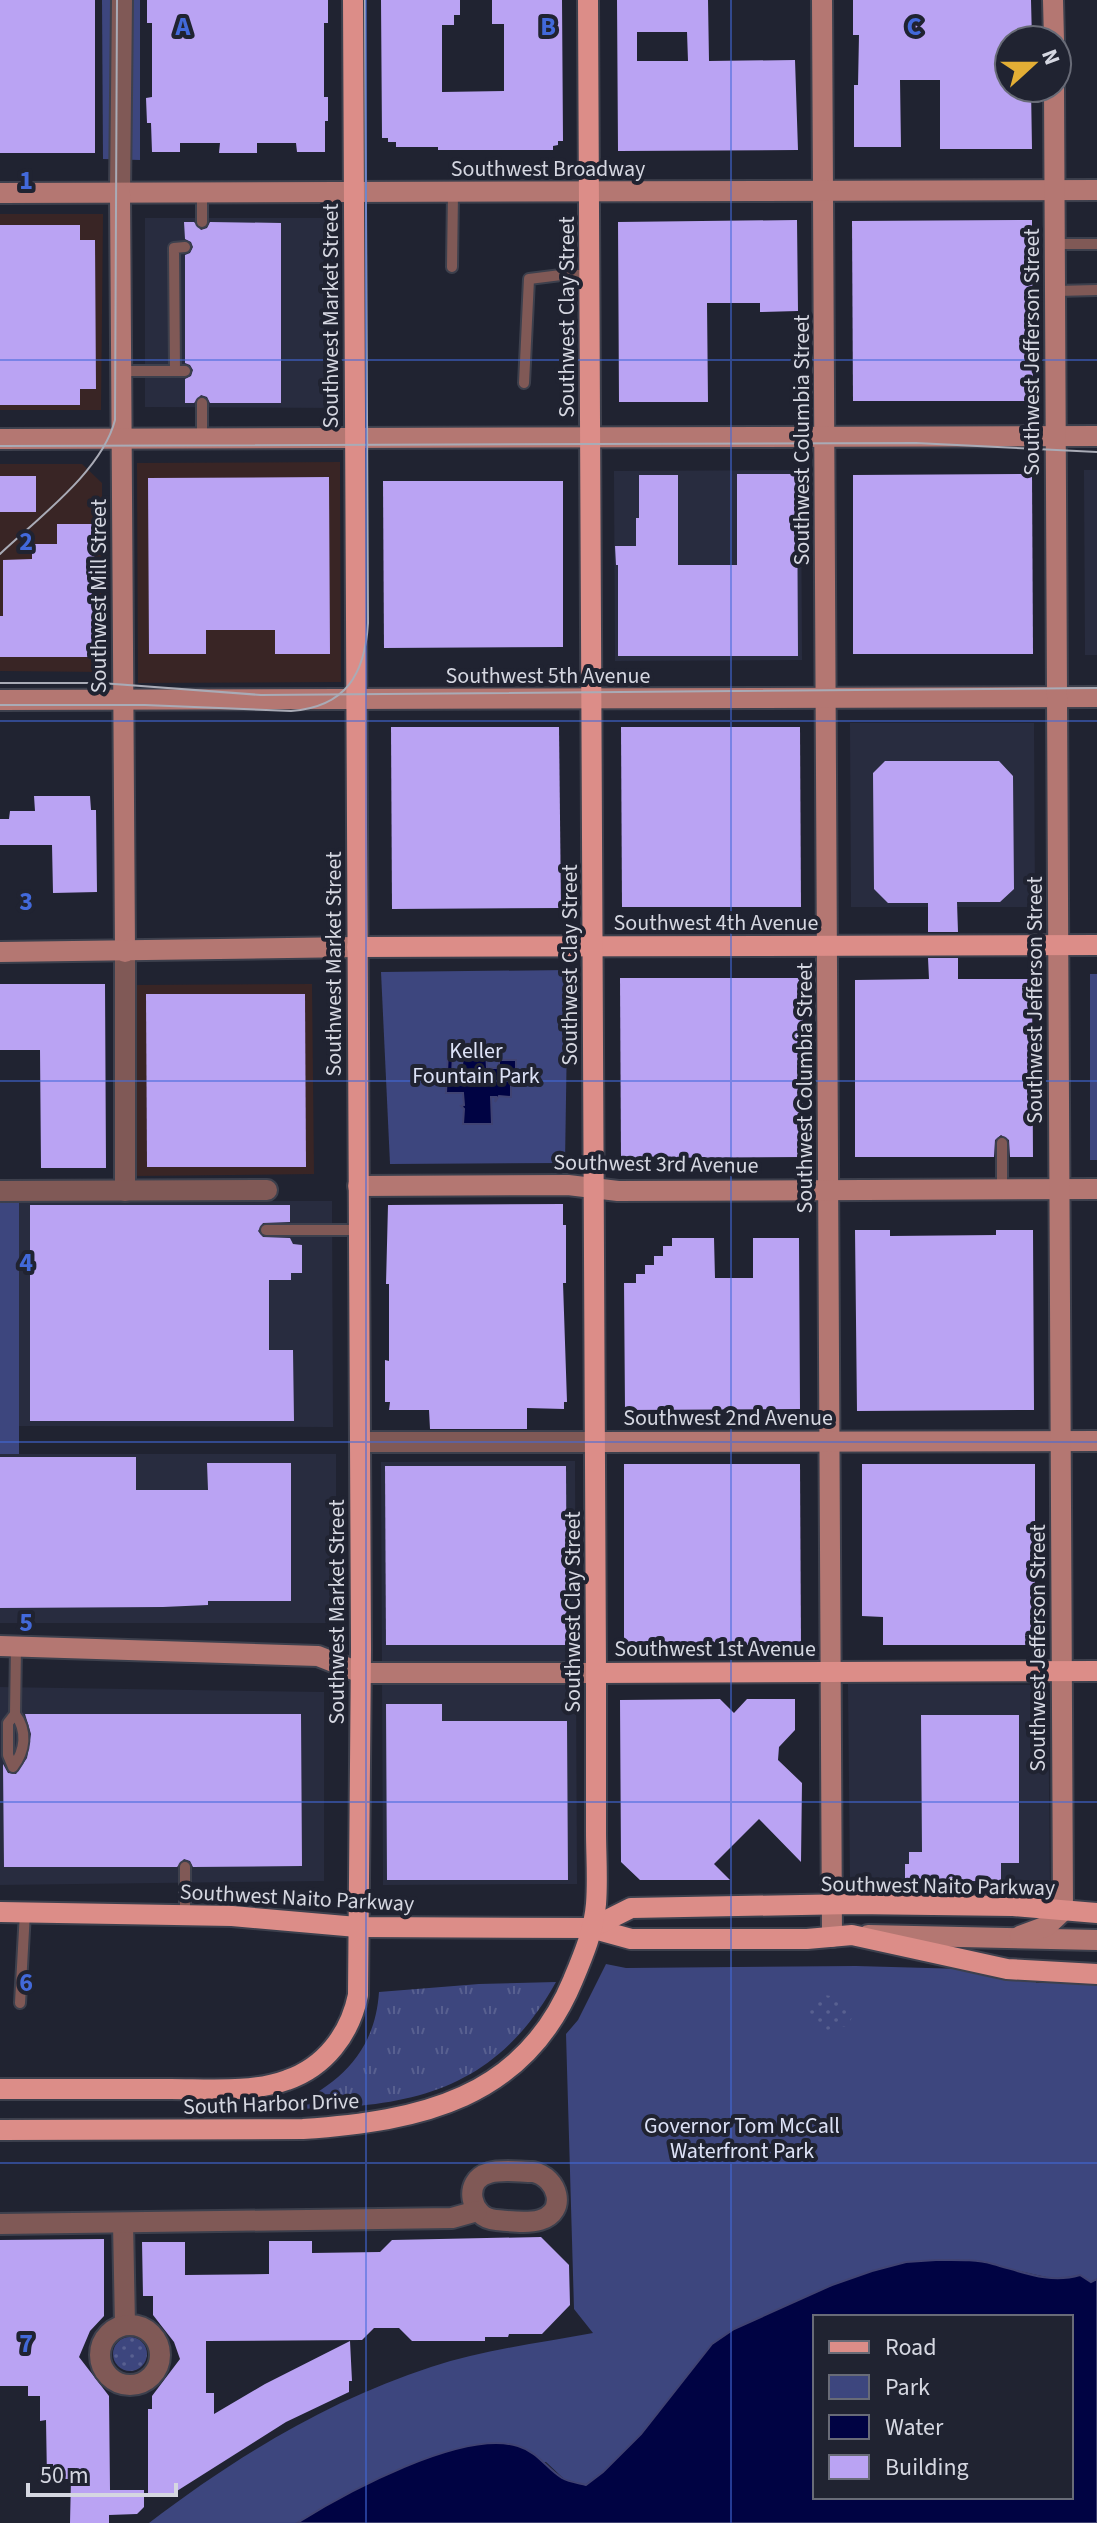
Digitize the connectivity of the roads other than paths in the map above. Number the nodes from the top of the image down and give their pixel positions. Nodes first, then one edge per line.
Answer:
1 (122, 0) edge
2 (353, 0) edge
3 (588, 0) edge
4 (822, 0) edge
5 (1053, 0) edge
6 (1054, 24) edge
7 (1054, 104) edge
8 (1054, 190) junction
9 (1097, 190) edge
10 (823, 191) junction
11 (354, 192) junction
12 (453, 192) junction
13 (589, 192) junction
14 (0, 193) edge
15 (120, 193) junction
16 (202, 193) junction
17 (202, 222) dead end
18 (1054, 244) junction
19 (1097, 244) edge
20 (185, 247) dead end
21 (452, 267) dead end
22 (589, 275) junction
23 (1097, 290) edge
24 (1056, 291) junction
25 (121, 371) junction
26 (524, 383) dead end
27 (202, 403) dead end
28 (825, 436) junction
29 (1056, 436) junction
30 (1097, 436) edge
31 (590, 437) junction
32 (122, 438) junction
33 (202, 438) junction
34 (355, 438) junction
35 (0, 439) edge
36 (1057, 697) junction
37 (1097, 697) edge
38 (826, 698) junction
39 (356, 699) junction
40 (591, 699) junction
41 (0, 700) edge
42 (123, 700) junction
43 (1058, 945) junction
44 (1097, 945) edge
45 (593, 946) junction
46 (827, 946) junction
47 (357, 947) junction
48 (0, 952) edge
49 (125, 952) junction
50 (1002, 1143) dead end
51 (358, 1186) junction
52 (594, 1188) junction
53 (1002, 1189) junction
54 (1059, 1189) junction
55 (1097, 1189) edge
56 (267, 1190) dead end
57 (828, 1190) junction
58 (0, 1191) edge
59 (125, 1191) junction
60 (266, 1230) dead end
61 (358, 1230) junction
62 (829, 1441) junction
63 (1061, 1441) junction
64 (1097, 1441) edge
65 (360, 1442) junction
66 (595, 1442) junction
67 (8, 1646) edge
68 (1062, 1671) junction
69 (1097, 1671) edge
70 (831, 1672) junction
71 (361, 1673) junction
72 (596, 1673) junction
73 (15, 1714) dead end
74 (185, 1867) dead end
75 (832, 1906) junction
76 (1063, 1911) junction
77 (0, 1912) edge
78 (25, 1912) junction
79 (1097, 1913) edge
80 (185, 1915) junction
81 (357, 1927) junction
82 (591, 1928) junction
83 (842, 1936) junction
84 (1020, 1936) junction
85 (1097, 1940) edge
86 (1097, 1974) edge
87 (20, 2003) dead end
88 (0, 2089) edge
89 (0, 2130) edge
90 (477, 2211) dead end
91 (123, 2223) junction
92 (0, 2224) edge
93 (125, 2325) dead end

1 - 15 street, Southwest Mill Street
2 - 11 main road, Southwest Market Street
3 - 13 main road, Southwest Clay Street
4 - 10 main road, Southwest Columbia Street
5 - 6 main road
7 - 8 main road, Southwest Jefferson Street
8 - 9 main road, Southwest Broadway
8 - 10 main road, Southwest Broadway
8 - 18 main road, Southwest Jefferson Street
10 - 13 main road, Southwest Broadway
10 - 28 main road, Southwest Columbia Street
11 - 12 main road, Southwest Broadway
11 - 16 main road, Southwest Broadway
11 - 34 main road, Southwest Market Street
12 - 13 main road, Southwest Broadway
12 - 21 lane
13 - 22 main road, Southwest Clay Street
14 - 15 main road, Southwest Broadway
15 - 16 main road, Southwest Broadway
15 - 25 main road, Southwest Mill Street
16 - 17 lane
18 - 19 lane
18 - 24 main road, Southwest Jefferson Street
20 - 25 lane
22 - 26 lane
22 - 31 main road, Southwest Clay Street
23 - 24 lane
24 - 29 main road, Southwest Jefferson Street
25 - 32 main road, Southwest Mill Street
27 - 33 lane
28 - 29 main road
28 - 31 main road
28 - 38 main road, Southwest Columbia Street
29 - 30 main road
29 - 36 main road, Southwest Jefferson Street
31 - 34 main road
31 - 40 main road, Southwest Clay Street
32 - 33 main road
32 - 35 main road
32 - 42 main road, Southwest Mill Street
33 - 34 main road
34 - 39 main road, Southwest Market Street
36 - 37 main road, Southwest 5th Avenue
36 - 38 main road, Southwest 5th Avenue
36 - 43 main road, Southwest Jefferson Street
38 - 40 main road, Southwest 5th Avenue
38 - 46 main road, Southwest Columbia Street
39 - 40 main road, Southwest 5th Avenue
39 - 42 main road, Southwest 5th Avenue
39 - 47 main road, Southwest Market Street
40 - 45 main road, Southwest Clay Street
41 - 42 main road, Southwest 5th Avenue
42 - 49 main road, Southwest Mill Street
43 - 44 main road, Southwest 4th Avenue
43 - 46 main road, Southwest 4th Avenue
43 - 54 main road, Southwest Jefferson Street
45 - 46 main road, Southwest 4th Avenue
45 - 47 main road, Southwest 4th Avenue
45 - 52 main road, Southwest Clay Street
46 - 57 main road, Southwest Columbia Street
47 - 49 main road, Southwest 4th Avenue
47 - 51 main road, Southwest Market Street
48 - 49 main road, Southwest 4th Avenue
49 - 59 street, Southwest Mill Street
50 - 53 lane
51 - 52 main road, Southwest 3rd Avenue
51 - 61 main road, Southwest Market Street
52 - 57 main road, Southwest 3rd Avenue
52 - 66 main road, Southwest Clay Street
53 - 54 main road, Southwest 3rd Avenue
53 - 57 main road, Southwest 3rd Avenue
54 - 55 main road, Southwest 3rd Avenue
54 - 63 main road, Southwest Jefferson Street
56 - 59 street
57 - 62 main road, Southwest Columbia Street
58 - 59 street
60 - 61 lane
61 - 65 main road, Southwest Market Street
62 - 63 main road, Southwest 2nd Avenue
62 - 66 main road, Southwest 2nd Avenue
62 - 70 main road, Southwest Columbia Street
63 - 64 main road, Southwest 2nd Avenue
63 - 68 main road, Southwest Jefferson Street
65 - 66 street, Southwest 2nd Avenue
65 - 71 main road, Southwest Market Street
66 - 72 main road, Southwest Clay Street
67 - 71 main road, Southwest 1st Avenue
67 - 73 lane
68 - 69 main road, Southwest 1st Avenue
68 - 70 main road, Southwest 1st Avenue
68 - 76 main road, Southwest Jefferson Street
70 - 72 main road, Southwest 1st Avenue
70 - 75 main road, Southwest Columbia Street
71 - 72 main road, Southwest 1st Avenue
71 - 81 main road, Southwest Market Street
72 - 82 main road, Southwest Clay Street
74 - 80 lane
75 - 76 main road, Southwest Naito Parkway
75 - 82 main road, Southwest Naito Parkway
75 - 83 main road, Southwest Columbia Street
76 - 79 main road, Southwest Naito Parkway
76 - 84 main road
77 - 78 main road, Southwest Naito Parkway
78 - 80 main road, Southwest Naito Parkway
78 - 87 lane
80 - 81 main road, Southwest Naito Parkway
81 - 82 main road, Southwest Naito Parkway
81 - 88 main road, South Harbor Drive
82 - 83 main road, Southwest Naito Parkway
82 - 89 main road, South Harbor Drive
83 - 84 main road, Southwest Naito Parkway
83 - 86 main road
84 - 85 main road, Southwest Naito Parkway
90 - 91 street
91 - 92 street
91 - 93 street

